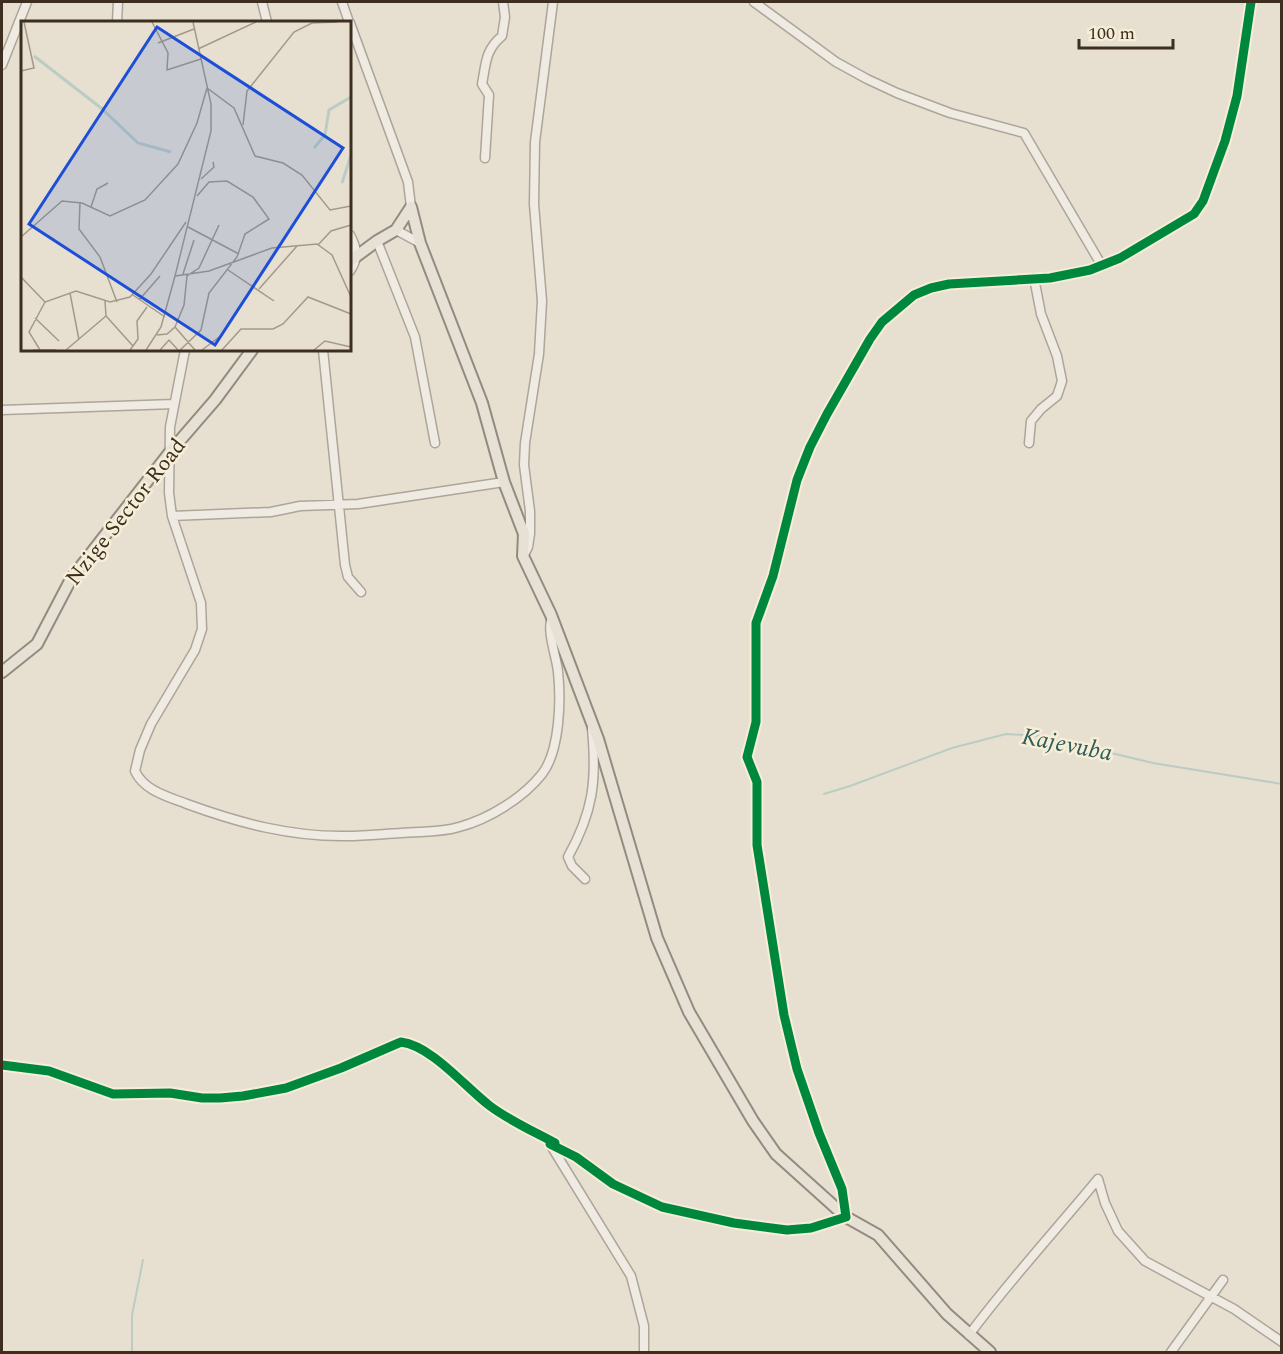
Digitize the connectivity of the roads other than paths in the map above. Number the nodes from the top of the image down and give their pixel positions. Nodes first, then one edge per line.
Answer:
1 (27, 2) edge
2 (118, 2) edge
3 (262, 2) edge
4 (342, 2) edge
5 (503, 2) edge
6 (554, 2) edge
7 (754, 2) edge
8 (1251, 2) edge
9 (117, 21) edge
10 (267, 21) edge
11 (348, 21) edge
12 (351, 28) edge
13 (2, 65) edge
14 (485, 158) dead end
15 (411, 207) junction
16 (396, 230) junction
17 (351, 237) edge
18 (377, 241) junction
19 (420, 243) junction
20 (353, 258) edge
21 (1102, 266) junction
22 (1034, 278) junction
23 (185, 351) edge
24 (251, 351) edge
25 (323, 351) edge
26 (174, 404) junction
27 (2, 410) edge
28 (435, 443) dead end
29 (1029, 443) dead end
30 (170, 452) junction
31 (504, 482) junction
32 (338, 505) junction
33 (172, 516) junction
34 (523, 556) junction
35 (361, 592) dead end
36 (551, 615) junction
37 (2, 672) edge
38 (591, 722) junction
39 (585, 879) dead end
40 (2, 1065) edge
41 (550, 1144) junction
42 (846, 1217) junction
43 (1223, 1280) dead end
44 (1211, 1297) junction
45 (969, 1335) junction
46 (1281, 1342) edge
47 (644, 1353) edge
48 (990, 1353) edge
49 (1171, 1353) edge

1 - 13 street
2 - 9 street
3 - 10 street
4 - 11 street
5 - 14 street
6 - 34 street
7 - 21 street
8 - 21 street
12 - 15 street
15 - 16 main road
15 - 19 main road
16 - 18 main road
16 - 19 street
17 - 20 street
18 - 20 main road
18 - 28 street
19 - 31 main road
21 - 22 street
22 - 29 street
22 - 42 street
23 - 26 street
24 - 30 main road, Nzige Sector Road
25 - 32 street
26 - 27 street
26 - 30 street
30 - 33 street
30 - 37 main road, Nzige Sector Road
31 - 32 street
31 - 34 main road
32 - 33 street
32 - 35 street
33 - 36 street
34 - 36 main road
36 - 38 main road
38 - 39 street
38 - 42 main road
40 - 41 street
41 - 42 street
41 - 47 street
42 - 45 main road
43 - 44 street
44 - 45 street
44 - 46 street
44 - 49 street
45 - 48 main road

